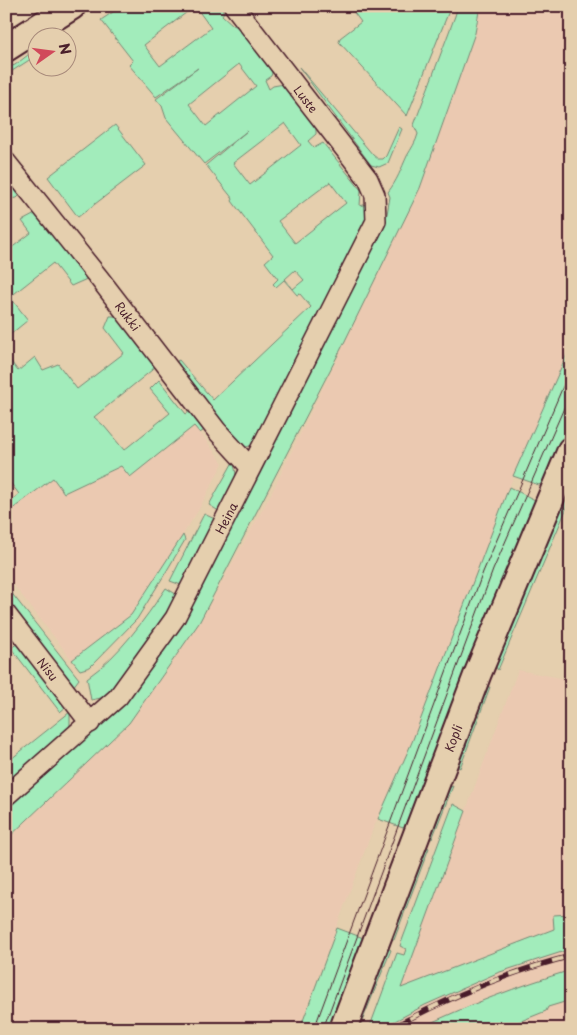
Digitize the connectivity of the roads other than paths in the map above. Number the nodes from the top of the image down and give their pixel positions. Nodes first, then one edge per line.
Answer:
1 (72, 6) edge
2 (234, 6) edge
3 (6, 48) edge
4 (6, 162) edge
5 (375, 195) joint
6 (571, 450) edge
7 (251, 468) junction
8 (6, 614) edge
9 (90, 723) junction
10 (6, 796) edge
11 (342, 1029) edge

1 - 3 street
2 - 5 street, Luste
4 - 7 street, Rukki
5 - 7 street, Heina
6 - 11 street, Kopli
7 - 9 street, Heina
8 - 9 street, Nisu
9 - 10 street, Heina

